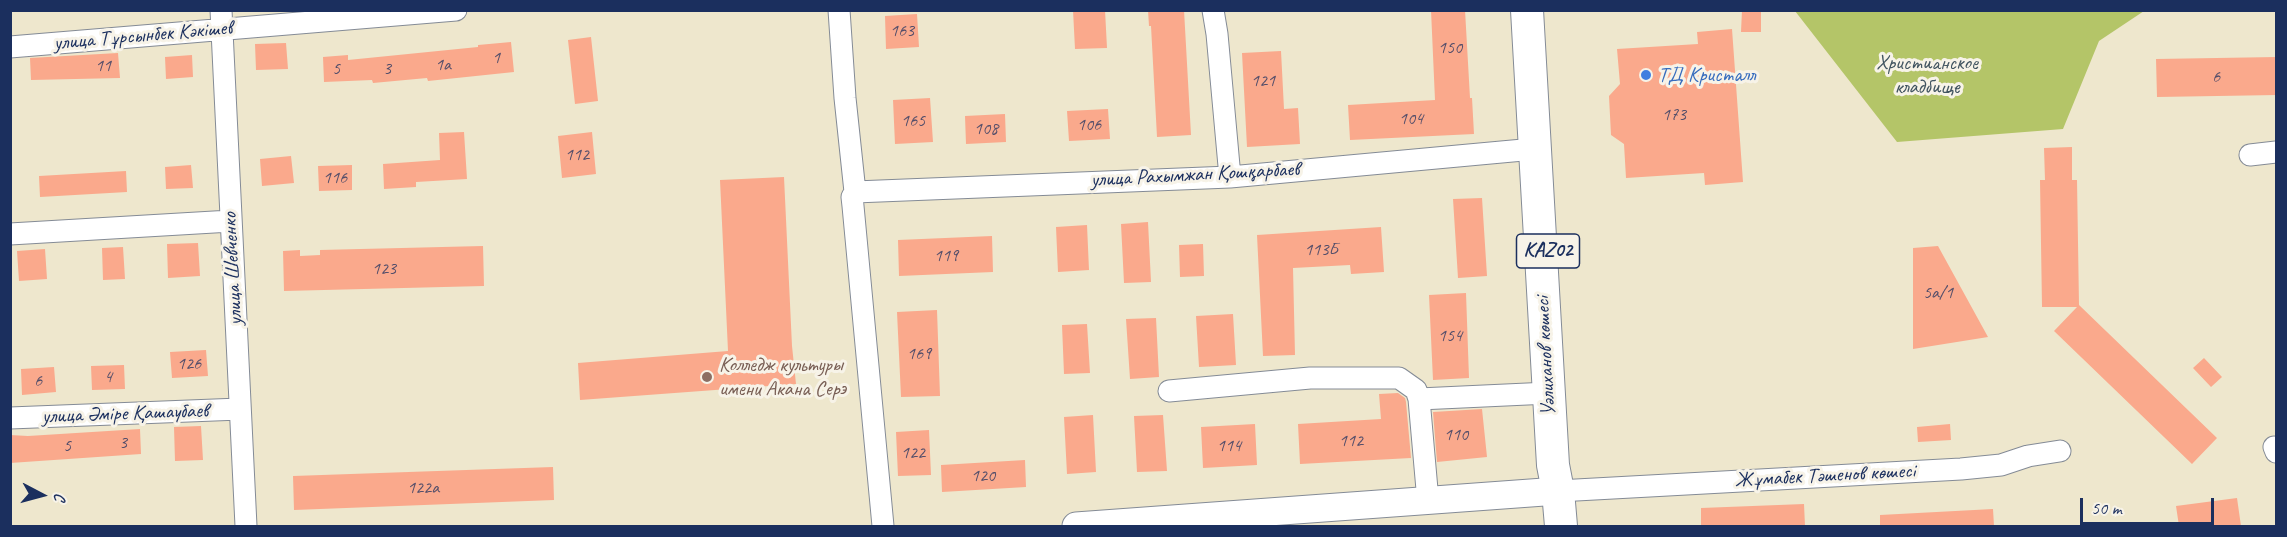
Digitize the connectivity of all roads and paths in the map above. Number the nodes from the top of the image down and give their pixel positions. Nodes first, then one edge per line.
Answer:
1 (456, 10) edge
2 (839, 10) edge
3 (1213, 10) edge
4 (1527, 10) edge
5 (1535, 10) edge
6 (221, 20) edge
7 (10, 47) edge
8 (1534, 149) junction
9 (2277, 152) edge
10 (2250, 155) dead end
11 (1230, 177) junction
12 (855, 192) junction
13 (231, 221) junction
14 (10, 234) edge
15 (1169, 391) dead end
16 (1549, 393) junction
17 (1419, 399) junction
18 (240, 409) junction
19 (10, 418) edge
20 (2060, 451) dead end
21 (1573, 490) junction
22 (1428, 501) junction
23 (246, 526) edge
24 (884, 526) edge
25 (1076, 526) edge
26 (1561, 526) edge

1 - 6 street, улица Тұрсынбек Кәкішев
2 - 12 street
3 - 11 street
4 - 8 highway, KАZ02
5 - 21 highway, KАZ02
6 - 7 street, улица Тұрсынбек Кәкішев
6 - 13 street, улица Шевченко
8 - 11 street, улица Рахымжан Қошқарбаев
8 - 16 highway, Уәлиханов көшесі / KАZ02
9 - 10 street
11 - 12 street, улица Рахымжан Қошқарбаев
12 - 24 street
13 - 14 street
13 - 18 street, улица Шевченко
15 - 17 street
16 - 17 street
16 - 21 highway, Уәлиханов көшесі / KАZ02
17 - 22 street
18 - 19 street, улица Әміре Қашаубаев
18 - 23 street, улица Шевченко
20 - 21 street, Жұмабек Тәшенов көшесі
21 - 22 main road
21 - 26 highway, Уәлиханов көшесі / KАZ02
22 - 25 main road

